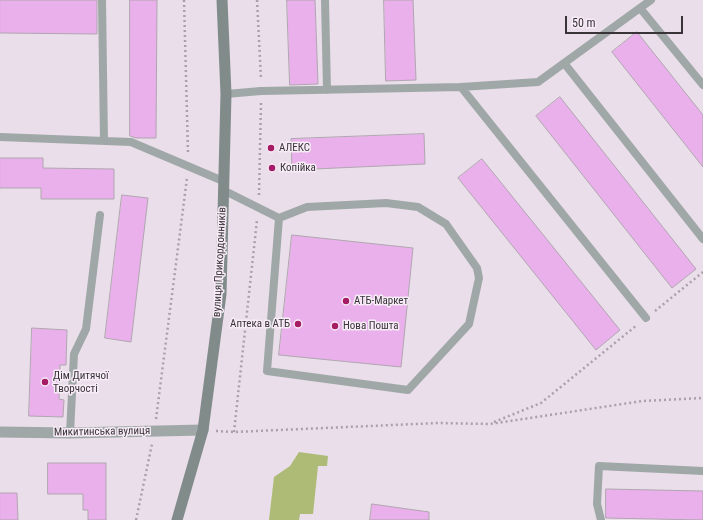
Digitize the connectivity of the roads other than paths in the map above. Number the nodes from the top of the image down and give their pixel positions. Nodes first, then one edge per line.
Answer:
1 (102, 0) edge
2 (222, 0) edge
3 (325, 0) edge
4 (651, 0) edge
5 (640, 8) junction
6 (564, 63) junction
7 (703, 85) edge
8 (461, 87) junction
9 (327, 90) junction
10 (226, 94) junction
11 (0, 137) edge
12 (104, 141) junction
13 (223, 186) junction
14 (100, 215) dead end
15 (279, 218) junction
16 (703, 239) edge
17 (646, 318) road end
18 (204, 430) junction
19 (0, 432) edge
20 (70, 433) junction
21 (703, 471) edge
22 (177, 520) edge
23 (601, 520) edge

1 - 12 lane
2 - 10 main road, вулиця Прикордонників
3 - 9 lane
4 - 5 lane
5 - 6 lane
5 - 7 lane
6 - 8 lane
6 - 16 lane
8 - 9 lane
8 - 17 lane
9 - 10 lane
10 - 13 main road, вулиця Прикордонників
11 - 12 lane
12 - 13 lane
13 - 15 lane
13 - 18 main road, вулиця Прикордонників
14 - 20 lane
15 - 15 lane
18 - 20 street, Микитинська вулиця
18 - 22 main road, вулиця Прикордонників
19 - 20 street, Микитинська вулиця
21 - 23 lane

